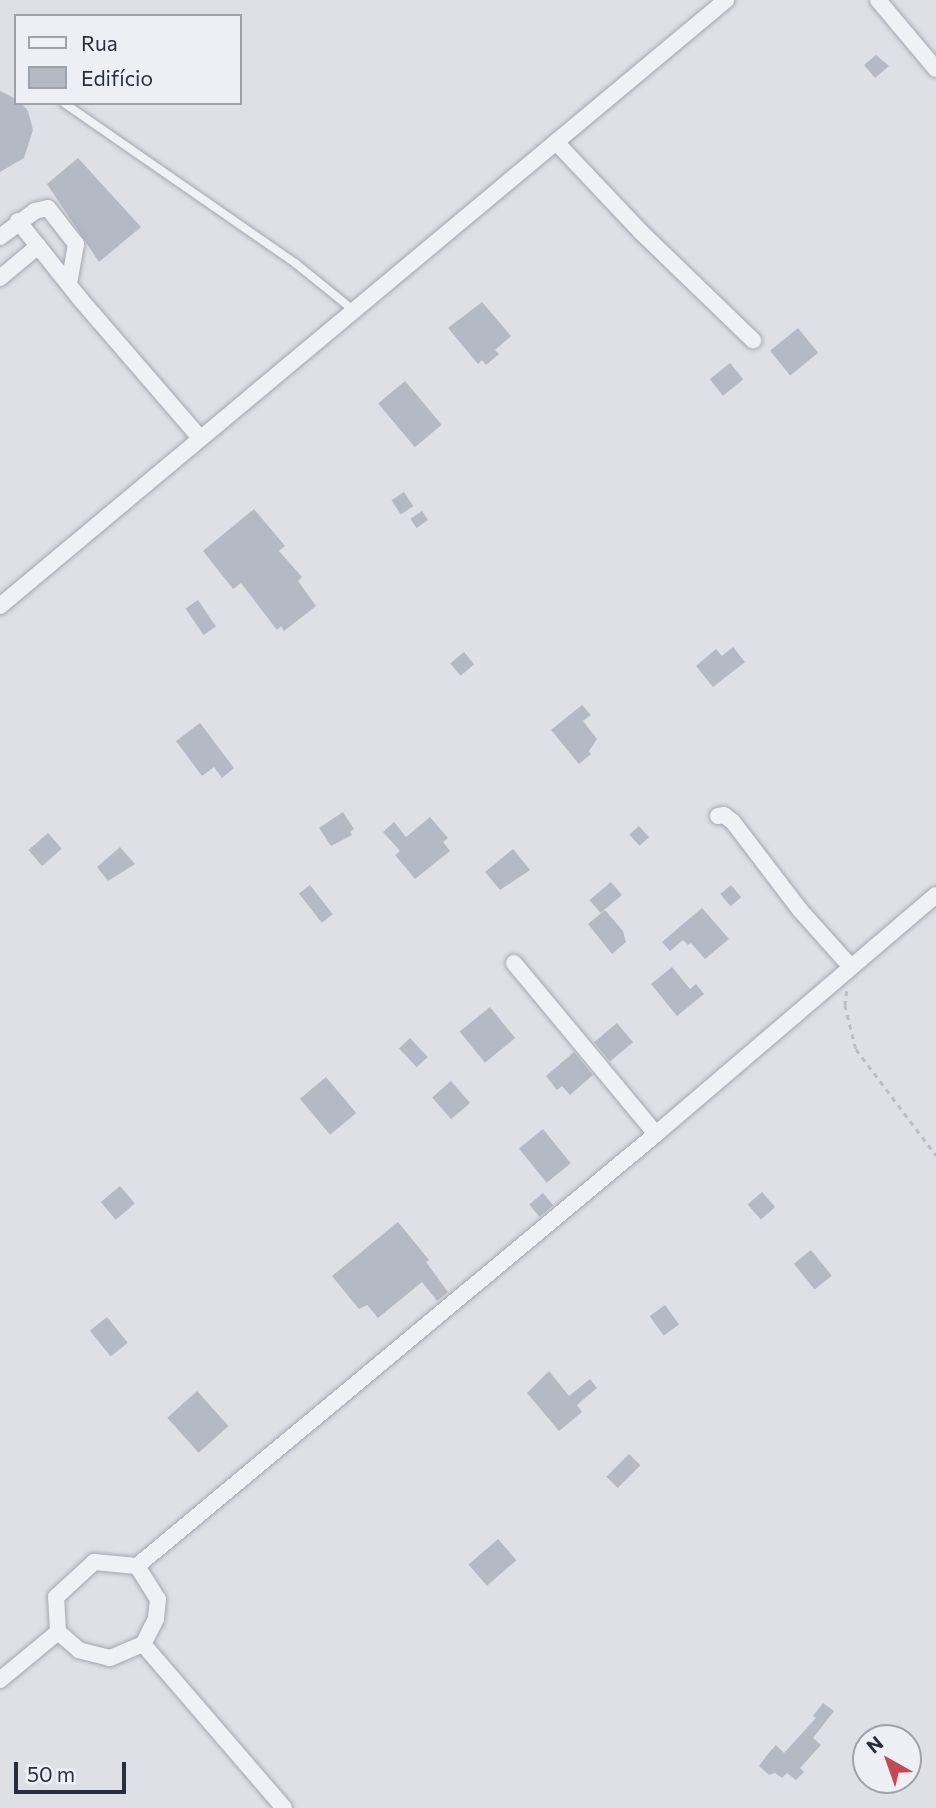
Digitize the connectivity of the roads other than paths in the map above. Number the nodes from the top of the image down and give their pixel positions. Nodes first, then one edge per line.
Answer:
1 (726, 0) edge
2 (878, 0) edge
3 (936, 69) edge
4 (67, 105) edge
5 (556, 142) junction
6 (18, 221) junction
7 (0, 237) edge
8 (38, 246) junction
9 (0, 278) edge
10 (69, 283) junction
11 (353, 310) junction
12 (753, 340) dead end
13 (200, 438) junction
14 (0, 606) edge
15 (718, 816) dead end
16 (936, 895) edge
17 (513, 963) dead end
18 (849, 966) junction
19 (656, 1134) junction
20 (137, 1566) junction
21 (58, 1632) junction
22 (143, 1644) junction
23 (0, 1680) edge
24 (284, 1808) edge

1 - 5 street
2 - 3 street
4 - 11 lane
5 - 11 street
5 - 12 street
6 - 7 street
6 - 8 street
6 - 10 street
8 - 9 street
8 - 10 street
10 - 13 street
11 - 13 street
13 - 14 street
15 - 18 street
16 - 18 street
17 - 19 street
18 - 19 street
19 - 20 street
20 - 21 street
20 - 22 street
21 - 22 street
21 - 23 street
22 - 24 street

